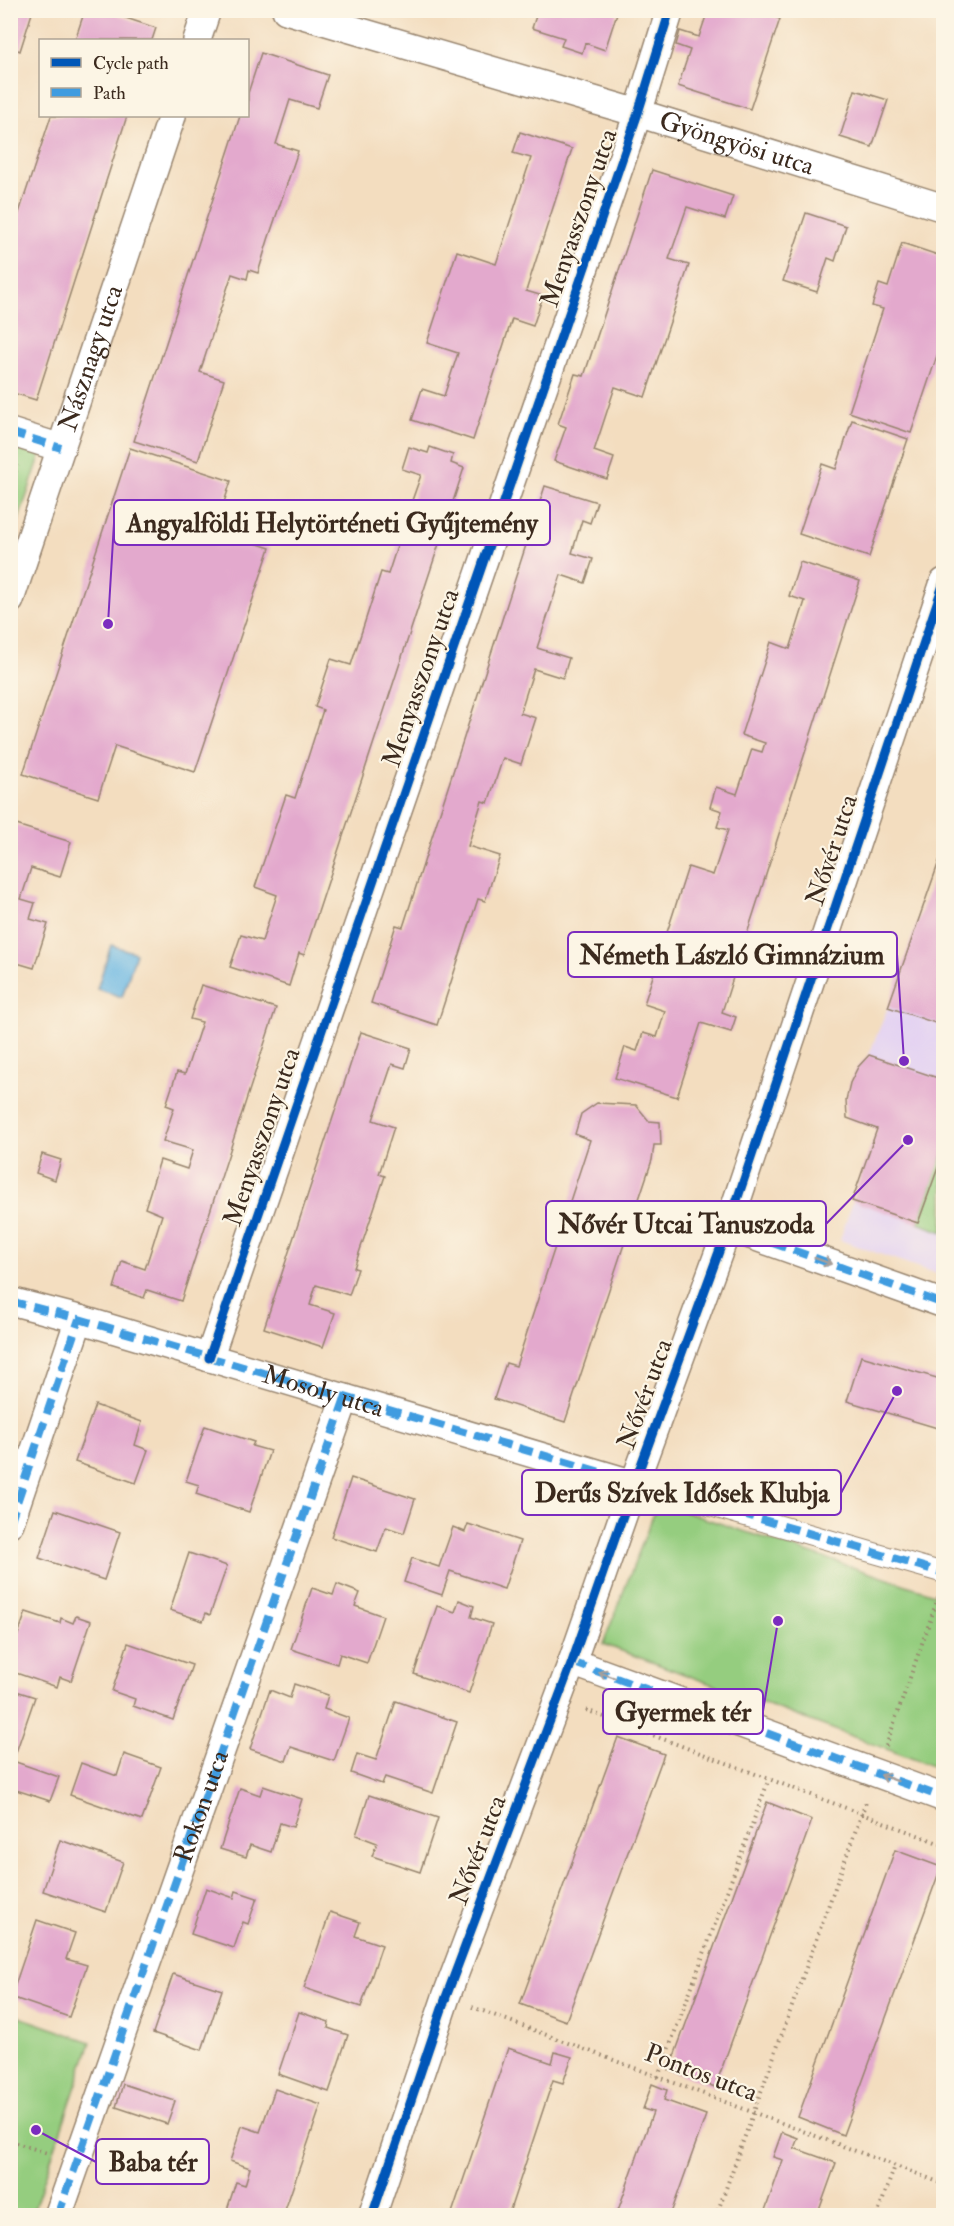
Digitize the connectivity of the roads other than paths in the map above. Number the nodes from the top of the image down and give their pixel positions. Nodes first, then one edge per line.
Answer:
1 (207, 10) edge
2 (286, 10) edge
3 (670, 10) edge
4 (197, 39) edge
5 (638, 113) junction
6 (172, 117) edge
7 (944, 208) edge
8 (10, 432) edge
9 (61, 448) junction
10 (944, 582) edge
11 (10, 600) edge
12 (728, 1227) junction
13 (10, 1301) edge
14 (944, 1304) edge
15 (79, 1319) junction
16 (208, 1358) junction
17 (345, 1398) junction
18 (634, 1484) junction
19 (10, 1523) edge
20 (944, 1573) edge
21 (572, 1662) junction
22 (944, 1798) edge
23 (58, 2216) edge
24 (372, 2216) edge

1 - 4 street
2 - 5 street, Gyöngyösi utca
3 - 5 street, Menyasszony utca
5 - 7 street, Gyöngyösi utca
5 - 16 street, Menyasszony utca
6 - 9 street, Násznagy utca
8 - 9 street
9 - 11 street, Násznagy utca
10 - 12 street, Nővér utca
12 -> 14 street
12 - 18 street, Nővér utca
13 - 15 street, Mosoly utca
15 - 16 street, Mosoly utca
15 - 19 street
16 - 17 street, Mosoly utca
17 - 18 street, Mosoly utca
17 - 23 street, Rokon utca
18 - 20 street
18 - 21 street, Nővér utca
22 -> 21 street
21 - 24 street, Nővér utca

